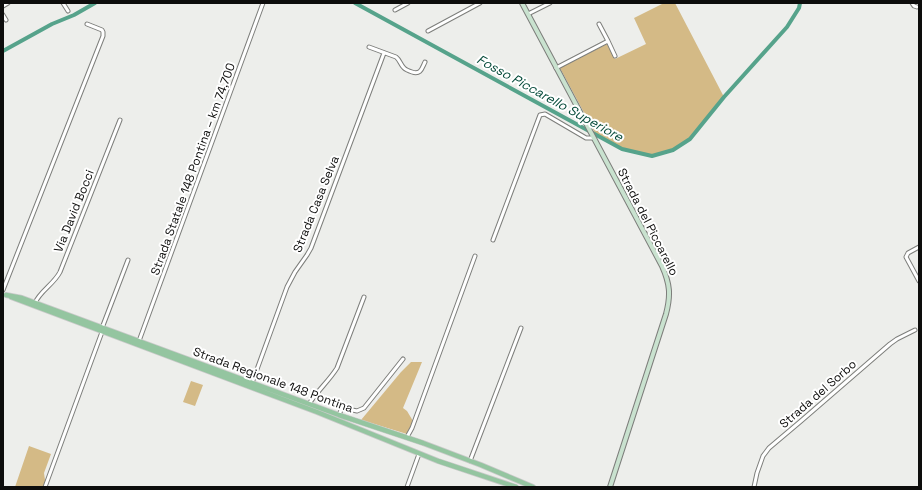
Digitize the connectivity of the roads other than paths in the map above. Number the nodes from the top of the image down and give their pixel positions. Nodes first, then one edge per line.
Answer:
1 (8, 3) edge
2 (63, 3) edge
3 (263, 3) edge
4 (408, 3) edge
5 (480, 3) edge
6 (522, 3) edge
7 (550, 3) edge
8 (912, 3) edge
9 (3, 6) edge
10 (917, 7) dead end
11 (395, 10) dead end
12 (68, 11) dead end
13 (528, 14) junction
14 (3, 15) edge
15 (6, 20) dead end
16 (87, 24) dead end
17 (598, 24) dead end
18 (428, 31) dead end
19 (608, 41) junction
20 (369, 47) dead end
21 (384, 53) junction
22 (615, 56) dead end
23 (425, 62) dead end
24 (556, 68) junction
25 (120, 120) dead end
26 (593, 138) junction
27 (493, 240) dead end
28 (919, 247) edge
29 (476, 256) dead end
30 (128, 260) dead end
31 (919, 281) edge
32 (4, 293) edge
33 (364, 297) dead end
34 (35, 303) junction
35 (521, 328) dead end
36 (102, 330) junction
37 (915, 330) dead end
38 (139, 341) junction
39 (402, 359) dead end
40 (252, 383) junction
41 (309, 404) junction
42 (338, 415) junction
43 (407, 437) junction
44 (419, 454) junction
45 (470, 461) junction
46 (45, 487) edge
47 (407, 487) edge
48 (516, 487) edge
49 (533, 487) edge
50 (610, 487) edge
51 (754, 487) edge

1 - 9 street
2 - 12 street
3 - 38 street, Strada Statale 148 Pontina – km 74,700
4 - 11 street
5 - 18 street
6 - 13 street, Strada del Piccarello
7 - 13 street
8 - 10 street
13 - 24 street, Strada del Piccarello
14 - 15 street
16 - 32 street
17 - 19 street
19 - 22 street
19 - 24 street
20 - 21 street
21 - 23 street
21 - 40 street, Strada Casa Selva
24 - 26 street, Strada del Piccarello
25 - 34 street, Via David Bocci
26 - 27 street
26 - 50 street, Strada del Piccarello
28 - 31 street
29 - 43 street
30 - 36 street
32 - 34 main road, Strada Regionale 148 Pontina
32 - 36 main road, Strada Regionale 148 Pontina
33 - 41 street
34 - 36 main road, Strada Regionale 148 Pontina
35 - 45 street
36 - 38 main road, Strada Regionale 148 Pontina
36 - 44 main road, Strada Regionale 148 Pontina
36 - 46 street
37 - 51 street, Strada del Sorbo
38 - 40 main road, Strada Regionale 148 Pontina
39 - 42 street
40 - 41 main road, Strada Regionale 148 Pontina
41 - 42 main road, Strada Regionale 148 Pontina
42 - 43 main road, Strada Regionale 148 Pontina
43 - 45 main road, Strada Regionale 148 Pontina
44 - 47 street
44 - 48 main road, Strada Regionale 148 Pontina
45 - 49 main road, Strada Regionale 148 Pontina

